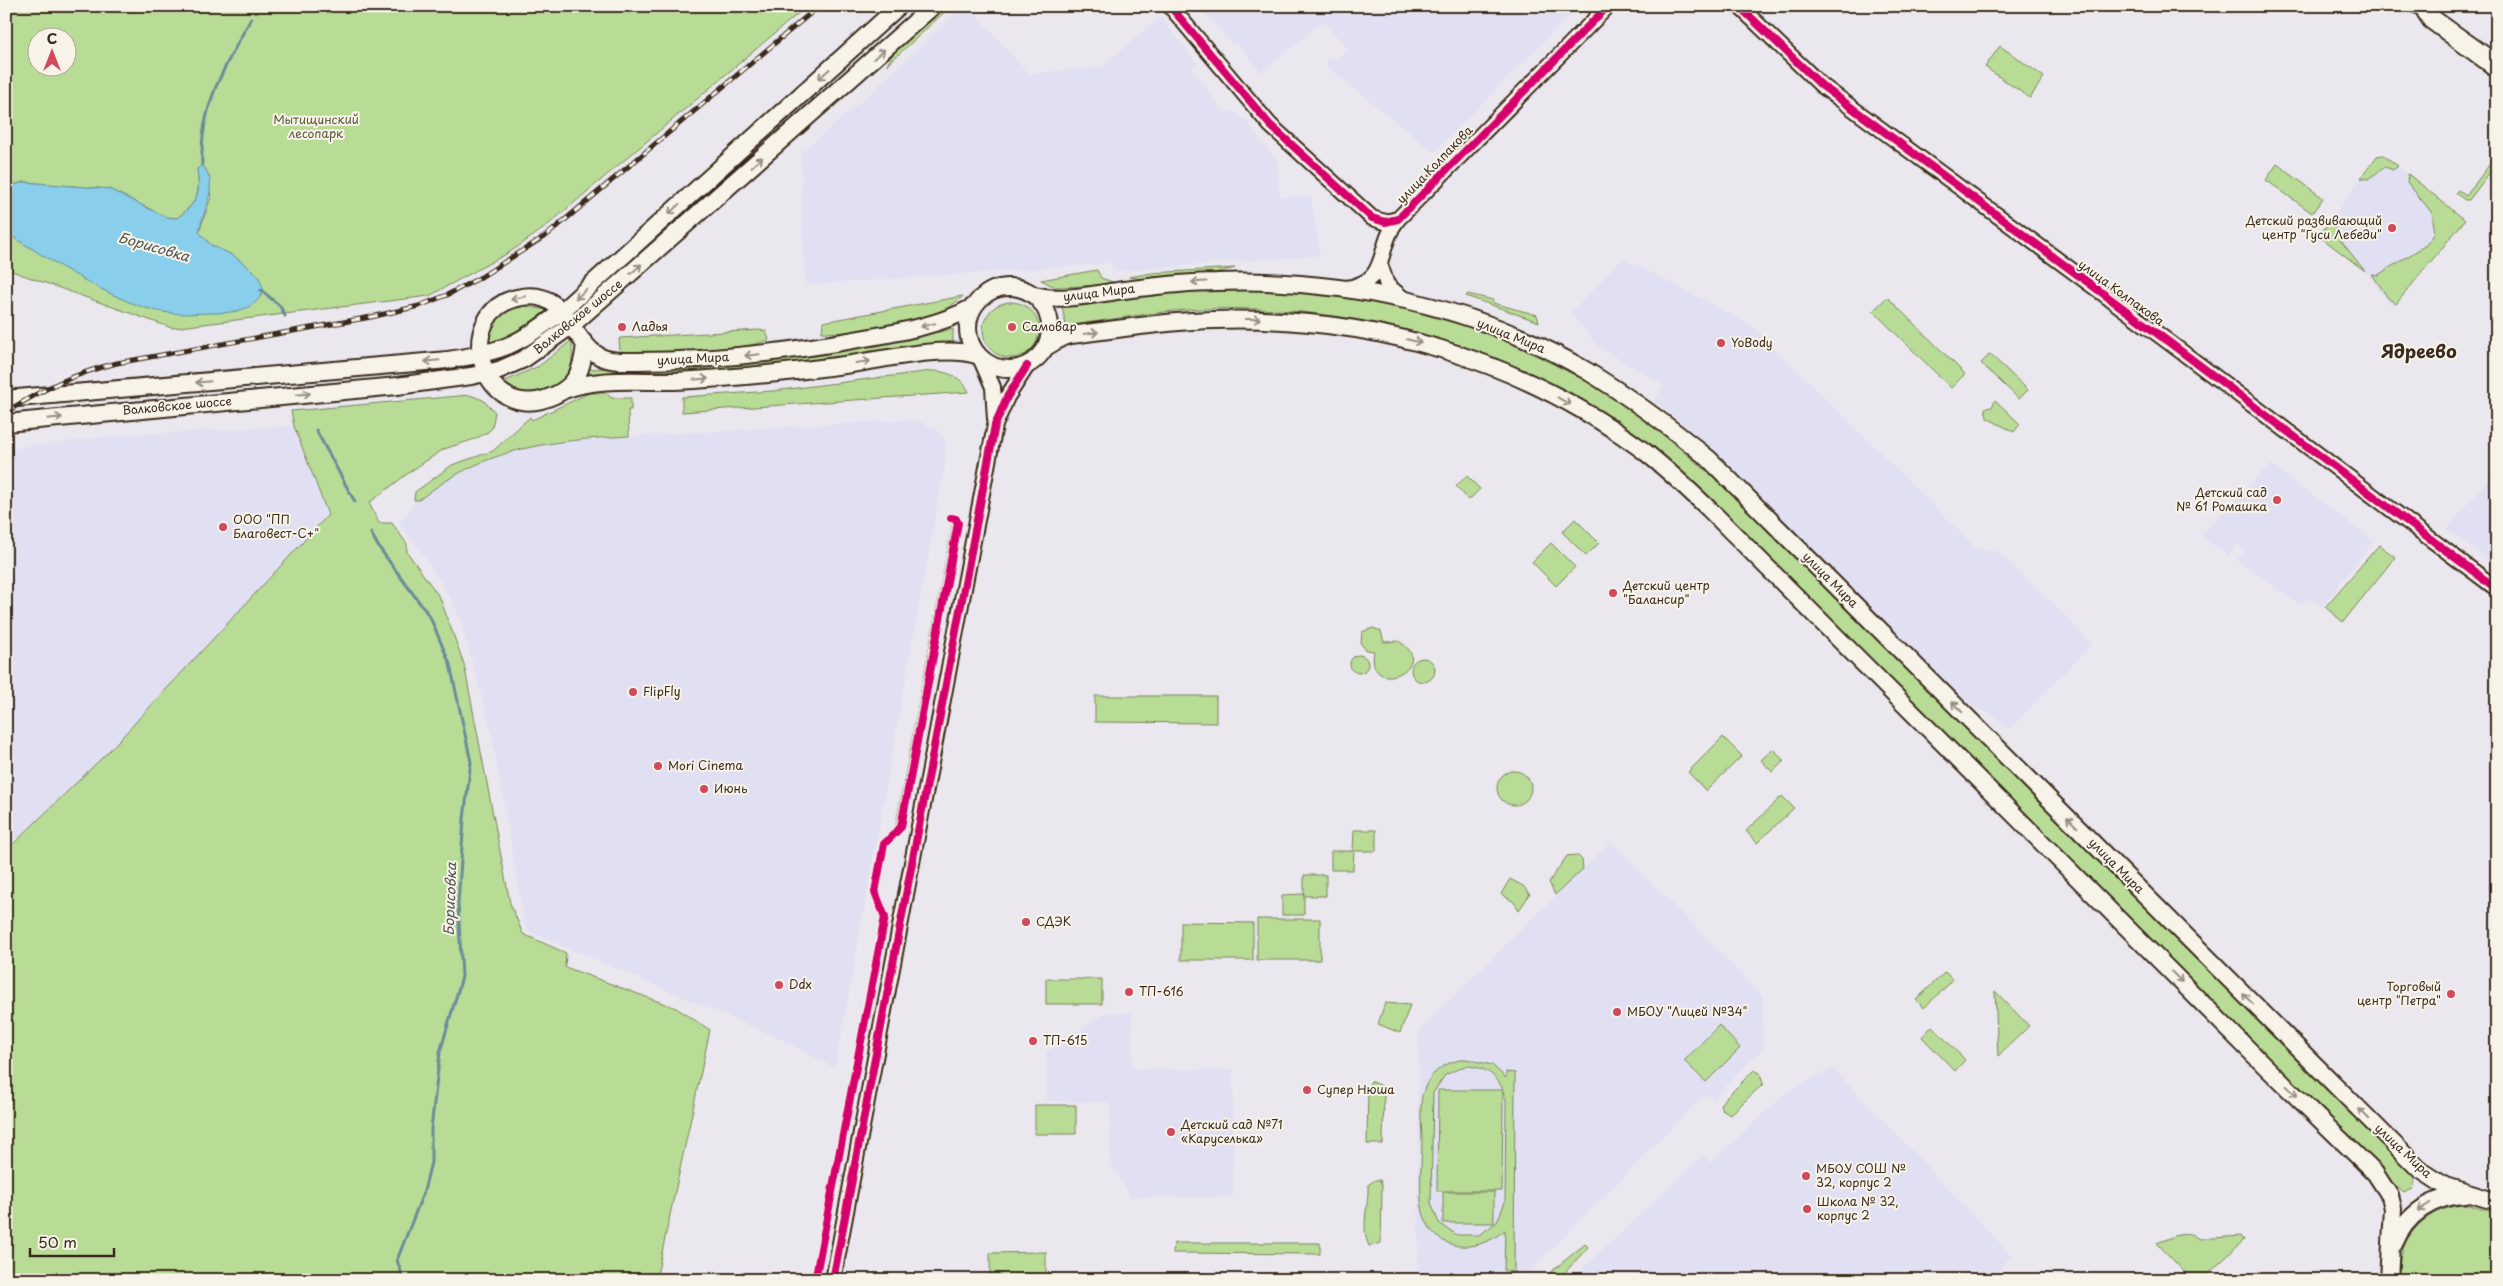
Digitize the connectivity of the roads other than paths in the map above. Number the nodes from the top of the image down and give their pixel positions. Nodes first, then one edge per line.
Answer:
1 (899, 6) edge
2 (933, 6) edge
3 (1170, 6) edge
4 (1608, 6) edge
5 (1739, 6) edge
6 (2418, 9) edge
7 (2497, 61) edge
8 (2497, 72) edge
9 (1372, 218) junction
10 (1398, 219) junction
11 (1384, 244) junction
12 (1380, 264) junction
13 (1346, 288) junction
14 (1034, 295) junction
15 (1405, 300) junction
16 (974, 307) junction
17 (562, 312) junction
18 (572, 325) junction
19 (585, 343) junction
20 (1046, 348) junction
21 (480, 355) junction
22 (978, 357) junction
23 (1027, 366) junction
24 (486, 373) junction
25 (566, 389) junction
26 (6, 399) edge
27 (6, 423) edge
28 (995, 425) junction
29 (2497, 589) edge
30 (2470, 1195) junction
31 (2497, 1202) edge
32 (2389, 1272) edge
33 (833, 1280) edge

1 -> 17 main road, Волковское шоссе
18 -> 2 main road, Волковское шоссе
3 - 9 street
4 - 10 street, улица Колпакова
5 - 29 street, улица Колпакова
6 - 7 street
6 - 8 street
9 - 10 street, улица Колпакова
9 - 11 street
10 - 11 street
11 - 12 street
12 - 13 street
12 - 15 street
13 -> 14 main road, улица Мира
13 - 15 main road, улица Мира
14 - 16 main road
14 - 20 main road
30 -> 15 main road, улица Мира
16 -> 19 main road, улица Мира
16 - 22 main road
17 - 18 main road, улица Мира
17 - 21 main road, Волковское шоссе
17 -> 21 main road, улица Мира
18 - 19 main road, улица Мира
18 - 24 main road, Волковское шоссе
19 - 25 main road
20 - 23 main road
20 -> 32 main road, улица Мира
21 - 24 main road, улица Мира
21 -> 26 main road, Волковское шоссе
22 - 23 main road
25 -> 22 main road, улица Мира
22 - 28 street
23 - 28 street
24 - 25 main road, улица Мира
27 -> 24 main road, Волковское шоссе
28 - 33 street
30 - 31 main road, улица Мира
30 -> 32 main road, улица Мира

